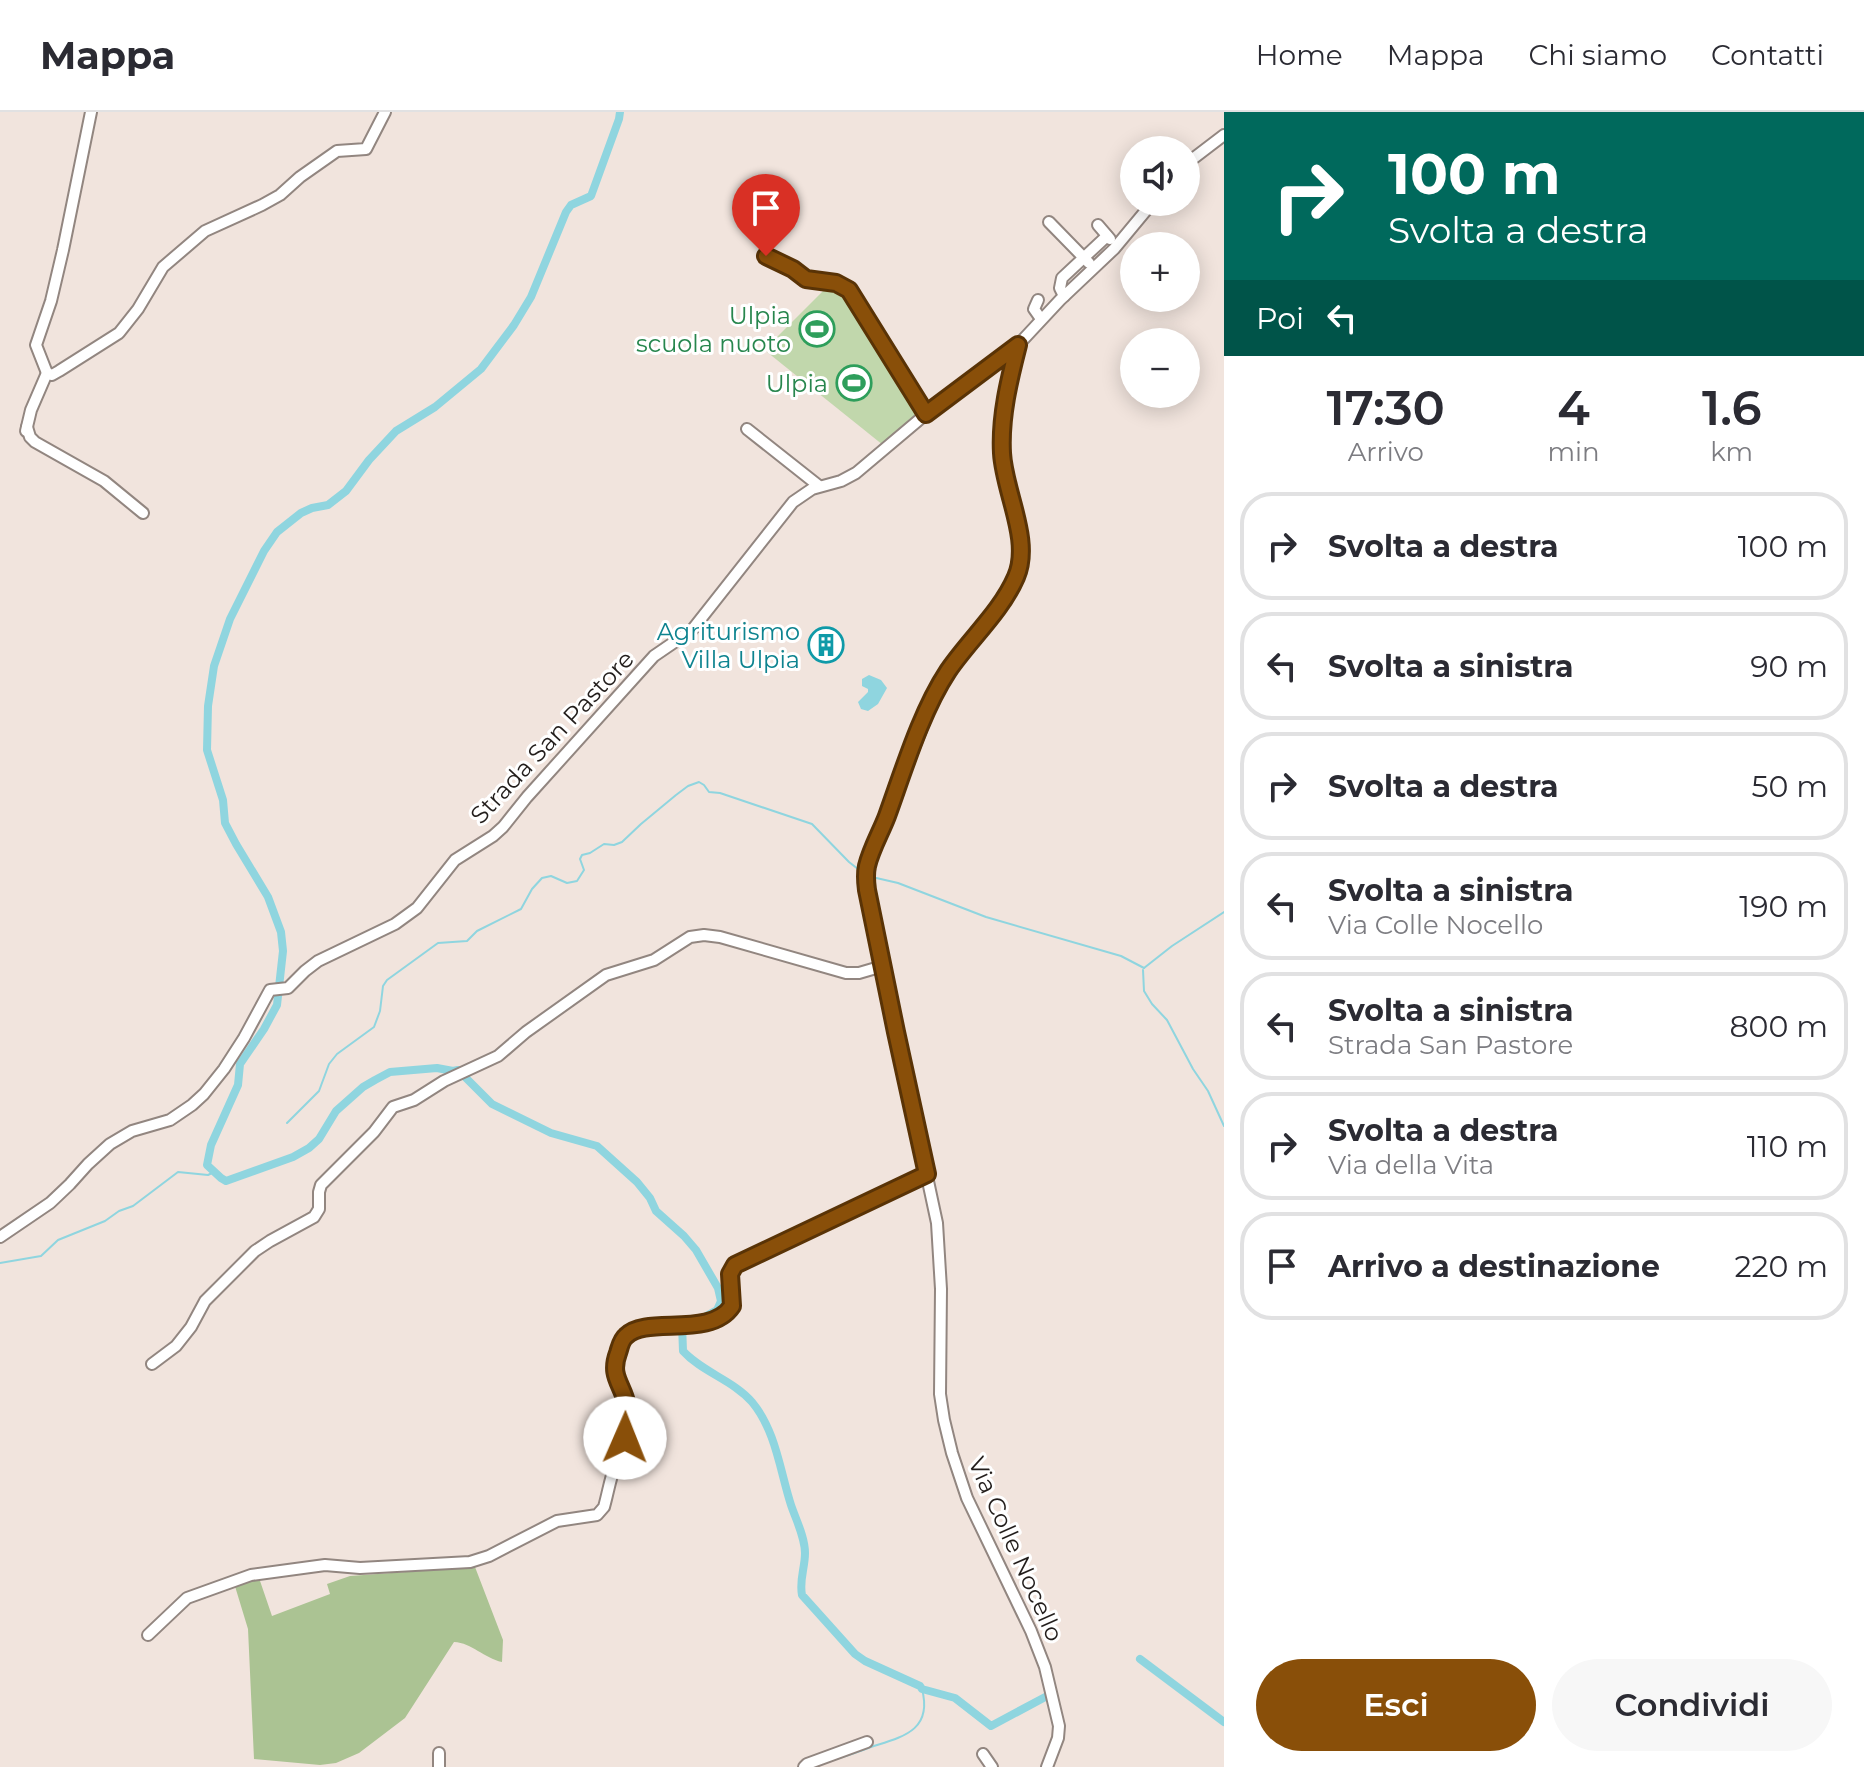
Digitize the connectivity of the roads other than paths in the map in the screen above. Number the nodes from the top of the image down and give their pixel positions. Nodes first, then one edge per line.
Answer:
1 (91, 112) edge
2 (385, 112) edge
3 (1224, 135) edge
4 (1200, 153) edge
5 (1141, 216) edge
6 (1049, 222) dead end
7 (1098, 225) dead end
8 (1107, 236) junction
9 (1116, 247) junction
10 (766, 256) dead end
11 (1084, 259) junction
12 (1093, 267) junction
13 (1064, 296) junction
14 (1038, 300) dead end
15 (1041, 319) junction
16 (1018, 347) junction
17 (1030, 353) dead end
18 (47, 373) junction
19 (926, 414) junction
20 (747, 429) dead end
21 (819, 486) junction
22 (143, 513) dead end
23 (883, 966) junction
24 (927, 1174) junction
25 (0, 1237) edge
26 (732, 1306) junction
27 (733, 1321) dead end
28 (152, 1364) dead end
29 (148, 1635) dead end
30 (867, 1742) dead end
31 (439, 1753) dead end
32 (983, 1754) dead end
33 (439, 1767) edge
34 (804, 1767) edge
35 (992, 1767) edge
36 (1047, 1767) edge

1 - 18 street
2 - 18 street
3 - 4 street
5 - 9 street, Via Colle Nocello
6 - 11 street
7 - 8 street
8 - 9 street
8 - 11 street
9 - 12 street, Via Colle Nocello
10 - 19 street
11 - 12 street
11 - 13 street
12 - 13 street, Via Colle Nocello
13 - 15 street, Via Colle Nocello
14 - 15 street
15 - 16 street, Via Colle Nocello
16 - 17 street
16 - 19 street, Strada San Pastore
16 - 23 street, Via Colle Nocello
18 - 22 street
19 - 21 street, Strada San Pastore
20 - 21 street
21 - 25 street, Strada San Pastore
23 - 24 street, Via Colle Nocello
23 - 28 street
24 - 26 street
24 - 36 street, Via Colle Nocello
26 - 27 street
26 - 29 street
30 - 34 street
31 - 33 street
32 - 35 street

